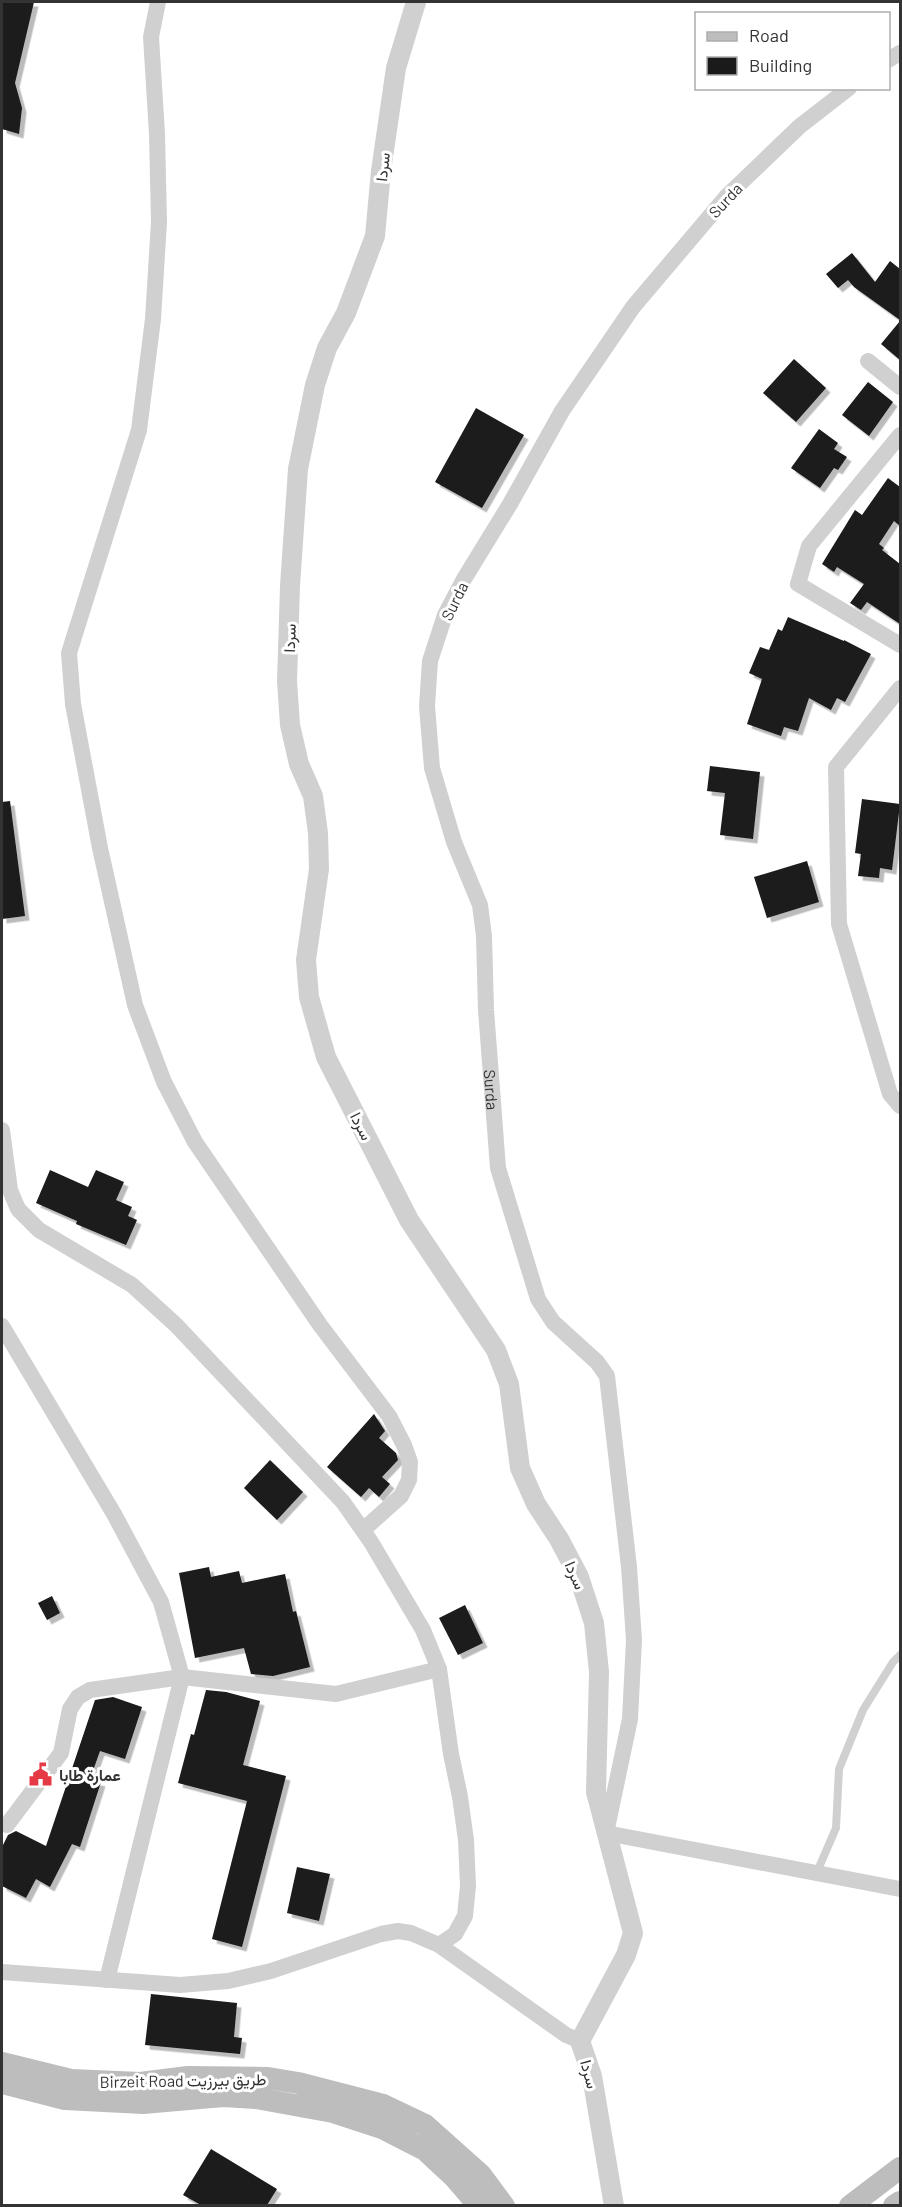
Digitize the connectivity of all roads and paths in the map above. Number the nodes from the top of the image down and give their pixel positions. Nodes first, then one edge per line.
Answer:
1 (158, 2) edge
2 (416, 2) edge
3 (846, 90) edge
4 (868, 361) dead end
5 (900, 387) edge
6 (900, 435) edge
7 (900, 645) edge
8 (900, 688) edge
9 (900, 1106) edge
10 (2, 1130) edge
11 (2, 1326) edge
12 (363, 1530) junction
13 (900, 1655) edge
14 (439, 1669) junction
15 (182, 1677) junction
16 (7, 1825) dead end
17 (606, 1833) junction
18 (817, 1872) junction
19 (900, 1889) edge
20 (439, 1944) junction
21 (2, 1972) edge
22 (108, 1980) junction
23 (580, 2041) junction
24 (2, 2063) edge
25 (2, 2084) edge
26 (900, 2168) edge
27 (900, 2202) edge
28 (479, 2205) edge
29 (504, 2205) edge
30 (614, 2205) edge
31 (850, 2205) edge
32 (894, 2205) edge

1 - 12 street
2 - 17 street, سردا
3 - 17 street, Surda
4 - 5 street
6 - 7 street
8 - 9 street
10 - 12 street
11 - 15 street
12 - 14 street
13 - 18 lane
14 - 15 street
14 - 20 street
15 - 16 street
15 - 22 street
17 - 18 street
17 - 23 street, سردا
18 - 19 street
20 - 22 street
20 - 23 street
21 - 22 street
23 - 30 street, سردا
24 - 29 main road, Birzeit Road طريق بيرزيت
25 - 28 main road, Birzeit Road طريق بيرزيت
26 - 31 main road
27 - 32 main road

